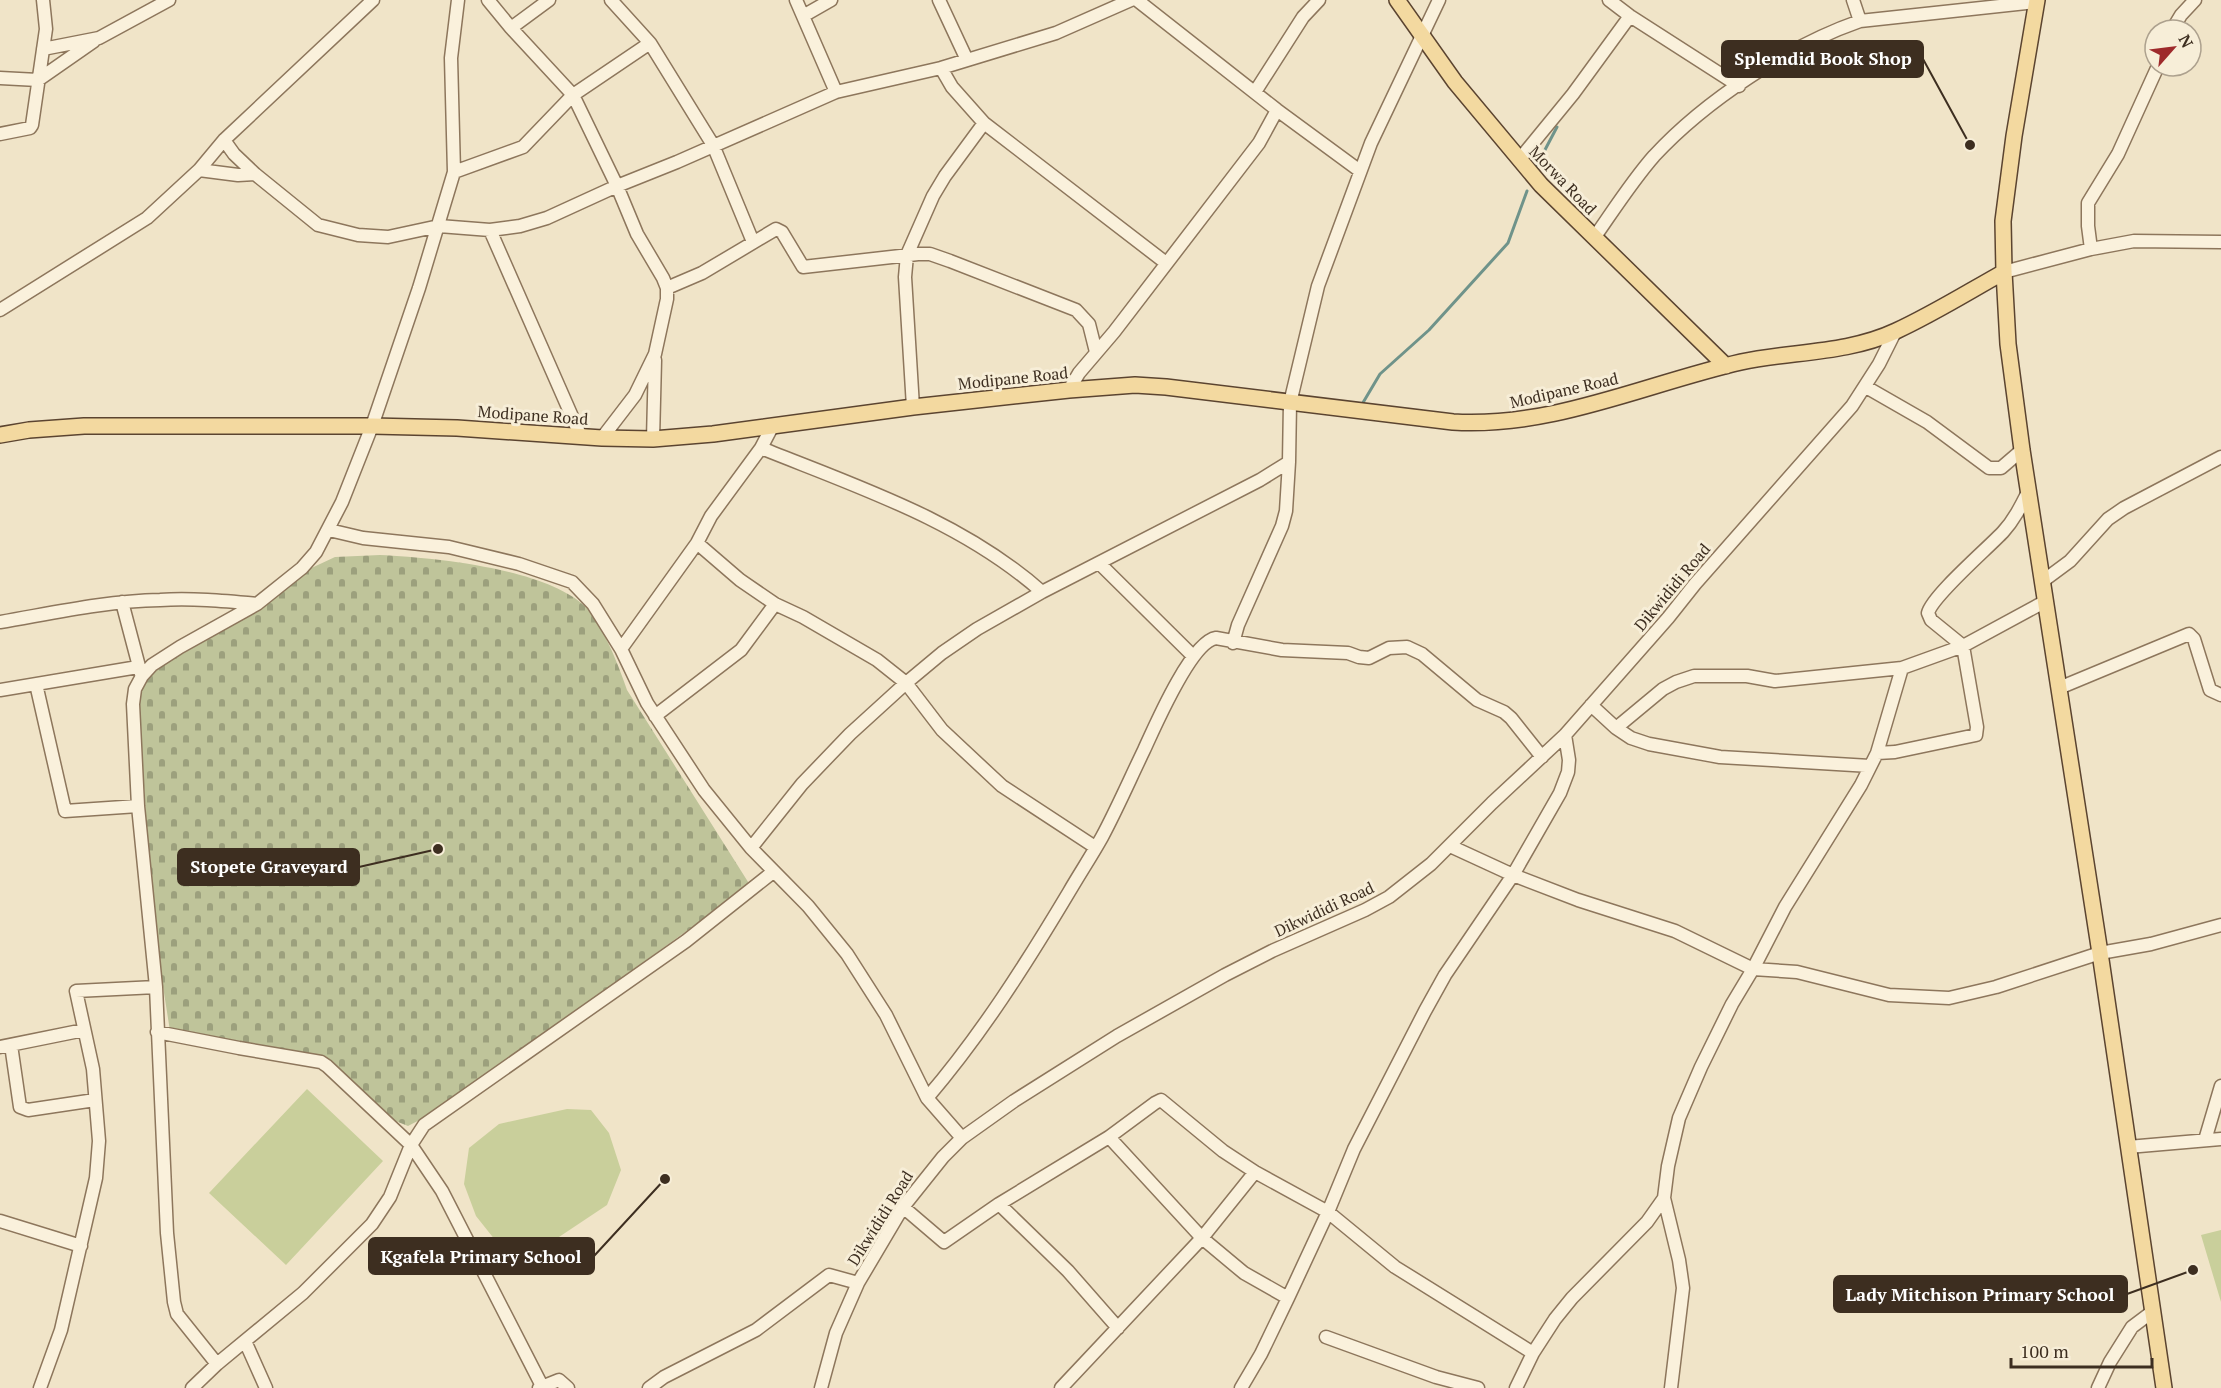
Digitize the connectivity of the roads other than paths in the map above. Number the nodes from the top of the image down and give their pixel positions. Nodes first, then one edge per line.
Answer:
1 (43, 0) edge
2 (169, 0) edge
3 (373, 0) edge
4 (458, 0) edge
5 (488, 0) edge
6 (549, 0) edge
7 (611, 0) edge
8 (796, 0) edge
9 (831, 0) edge
10 (939, 0) edge
11 (1131, 0) edge
12 (1137, 0) edge
13 (1319, 0) edge
14 (1397, 0) edge
15 (1439, 0) edge
16 (1609, 0) edge
17 (1853, 0) edge
18 (2195, 0) edge
19 (2037, 1) edge
20 (803, 15) junction
21 (1630, 16) junction
22 (2179, 18) edge
23 (1860, 21) junction
24 (511, 28) junction
25 (1422, 36) junction
26 (99, 38) junction
27 (650, 43) junction
28 (43, 49) junction
29 (967, 60) junction
30 (941, 68) junction
31 (0, 78) edge
32 (2153, 78) edge
33 (38, 80) junction
34 (1738, 86) junction
35 (836, 92) junction
36 (1255, 92) junction
37 (573, 95) junction
38 (1277, 110) junction
39 (984, 123) junction
40 (0, 134) edge
41 (224, 140) junction
42 (714, 145) junction
43 (1519, 160) junction
44 (199, 170) junction
45 (1360, 171) junction
46 (454, 172) junction
47 (255, 174) junction
48 (617, 186) junction
49 (439, 226) junction
50 (490, 230) junction
51 (1594, 238) junction
52 (753, 242) junction
53 (2221, 242) edge
54 (2091, 249) junction
55 (907, 255) junction
56 (1166, 263) junction
57 (2004, 272) junction
58 (667, 288) junction
59 (0, 310) edge
60 (1895, 332) junction
61 (1096, 352) junction
62 (655, 354) junction
63 (1726, 366) junction
64 (1866, 387) junction
65 (1069, 390) junction
66 (1290, 403) junction
67 (914, 407) junction
68 (372, 426) junction
69 (772, 427) junction
70 (0, 435) edge
71 (580, 437) junction
72 (602, 438) junction
73 (653, 439) junction
74 (760, 448) junction
75 (2022, 450) junction
76 (2221, 457) edge
77 (1289, 462) junction
78 (2028, 492) junction
79 (329, 530) junction
80 (697, 543) junction
81 (1099, 563) junction
82 (2043, 581) junction
83 (1042, 592) junction
84 (122, 602) junction
85 (2046, 602) junction
86 (256, 604) junction
87 (776, 604) junction
88 (0, 622) edge
89 (1233, 643) junction
90 (1963, 646) junction
91 (621, 650) junction
92 (1193, 656) junction
93 (1902, 668) junction
94 (140, 671) junction
95 (906, 683) junction
96 (36, 684) junction
97 (2059, 688) junction
98 (0, 690) edge
99 (2221, 695) edge
100 (1591, 705) junction
101 (655, 716) junction
102 (1616, 728) junction
103 (1565, 735) junction
104 (1876, 753) junction
105 (1542, 757) junction
106 (1870, 766) junction
107 (138, 806) junction
108 (1450, 846) junction
109 (1095, 847) junction
110 (751, 848) junction
111 (773, 872) junction
112 (1513, 875) junction
113 (2221, 925) edge
114 (2100, 952) junction
115 (1753, 969) junction
116 (156, 987) junction
117 (84, 1030) junction
118 (157, 1032) junction
119 (6, 1046) edge
120 (2221, 1086) edge
121 (927, 1098) junction
122 (95, 1100) junction
123 (1109, 1137) junction
124 (962, 1138) junction
125 (2221, 1139) edge
126 (2205, 1140) junction
127 (411, 1145) junction
128 (2128, 1147) junction
129 (1255, 1172) junction
130 (1664, 1198) junction
131 (999, 1204) junction
132 (903, 1207) junction
133 (1328, 1212) junction
134 (0, 1221) edge
135 (1202, 1238) junction
136 (81, 1246) junction
137 (858, 1283) junction
138 (1288, 1298) junction
139 (2152, 1312) junction
140 (1118, 1328) junction
141 (1326, 1336) dead end
142 (245, 1341) junction
143 (1533, 1353) junction
144 (217, 1364) junction
145 (540, 1387) edge
146 (40, 1388) edge
147 (192, 1388) edge
148 (266, 1388) edge
149 (568, 1388) edge
150 (649, 1388) edge
151 (821, 1388) edge
152 (1061, 1388) edge
153 (1240, 1388) edge
154 (1478, 1388) edge
155 (1516, 1388) edge
156 (1671, 1388) edge
157 (2098, 1388) edge
158 (2164, 1388) edge

1 - 28 street
2 - 26 street
3 - 41 street
4 - 46 street
5 - 24 street
6 - 24 street
7 - 27 street
8 - 20 street
9 - 20 street
10 - 29 street
11 - 29 street
12 - 36 street
13 - 36 street
14 - 25 main road, Morwa Road
15 - 25 street
16 - 21 street
17 - 23 street
18 - 22 street
19 - 23 street
19 - 57 main road
20 - 35 street
21 - 34 street
21 - 43 street
23 - 34 street
24 - 37 street
25 - 43 main road, Morwa Road
25 - 45 street
26 - 28 street
26 - 33 street
27 - 37 street
27 - 42 street
28 - 33 street
29 - 30 street
30 - 35 street
30 - 39 street
31 - 33 street
32 - 54 street
33 - 40 street
34 - 51 street
35 - 42 street
36 - 38 street
37 - 46 street
37 - 48 street
38 - 45 street
38 - 56 street
39 - 55 street
39 - 56 street
41 - 44 street
41 - 47 street
42 - 48 street
42 - 52 street
43 - 51 main road, Morwa Road
44 - 47 street
44 - 59 street
45 - 66 street
46 - 49 street
47 - 49 street
48 - 50 street
48 - 58 street
49 - 50 street
49 - 68 street
50 - 71 street
51 - 63 main road, Morwa Road
52 - 55 street
52 - 58 street
53 - 54 street
54 - 57 street
55 - 61 street
55 - 67 street
56 - 61 street
57 - 60 main road, Modipane Road
57 - 75 main road
58 - 62 street
60 - 63 main road, Modipane Road
60 - 64 street, Dikwididi Road
61 - 65 street
62 - 72 street
62 - 73 street
63 - 66 main road, Modipane Road
64 - 75 street
64 - 100 street, Dikwididi Road
65 - 66 main road, Modipane Road
65 - 67 main road, Modipane Road
66 - 77 street
67 - 69 main road, Modipane Road
68 - 70 main road, Modipane Road
68 - 71 main road, Modipane Road
68 - 79 street
69 - 73 main road, Modipane Road
69 - 74 street
71 - 72 main road, Modipane Road
72 - 73 main road, Modipane Road
74 - 80 street
74 - 83 street
75 - 78 main road
76 - 82 street
77 - 81 street
77 - 89 street
78 - 82 main road
78 - 90 street
79 - 86 street
79 - 91 street
80 - 87 street
80 - 91 street
81 - 83 street
81 - 92 street
82 - 85 main road
83 - 95 street
84 - 86 street
84 - 88 street
84 - 94 street
85 - 90 street
85 - 97 main road
86 - 94 street
87 - 95 street
87 - 101 street
89 - 92 street
89 - 105 street
90 - 93 street
90 - 104 street
91 - 101 street
92 - 109 street
93 - 102 street
93 - 104 street
94 - 96 street
94 - 107 street
95 - 109 street
95 - 110 street
96 - 98 street
96 - 107 street
97 - 99 street
97 - 114 main road
100 - 102 street
100 - 103 street, Dikwididi Road
101 - 110 street
102 - 106 street
103 - 105 street, Dikwididi Road
103 - 112 street
104 - 106 street
105 - 108 street, Dikwididi Road
106 - 115 street
107 - 116 street
108 - 112 street
108 - 124 street, Dikwididi Road
109 - 121 street
110 - 111 street
111 - 121 street
111 - 127 street
112 - 115 street
112 - 133 street
113 - 114 street
114 - 115 street
114 - 128 main road
115 - 130 street
116 - 117 street
116 - 118 street
117 - 119 street
117 - 122 street
118 - 127 street
118 - 144 street
119 - 122 street
120 - 126 street
121 - 124 street
122 - 136 street
123 - 129 street
123 - 131 street
123 - 135 street
124 - 132 street, Dikwididi Road
125 - 126 street
126 - 128 street
127 - 142 street
127 - 145 street
128 - 139 main road
129 - 133 street
129 - 135 street
130 - 143 street
130 - 156 street
131 - 132 street
131 - 140 street
132 - 137 street, Dikwididi Road
133 - 138 street
133 - 143 street
134 - 136 street
135 - 138 street
135 - 140 street
136 - 146 street
137 - 150 street
137 - 151 street, Dikwididi Road
138 - 153 street
139 - 157 street
139 - 158 main road
140 - 152 street
141 - 154 street
142 - 144 street
142 - 148 street
143 - 155 street
144 - 147 street
145 - 149 street

